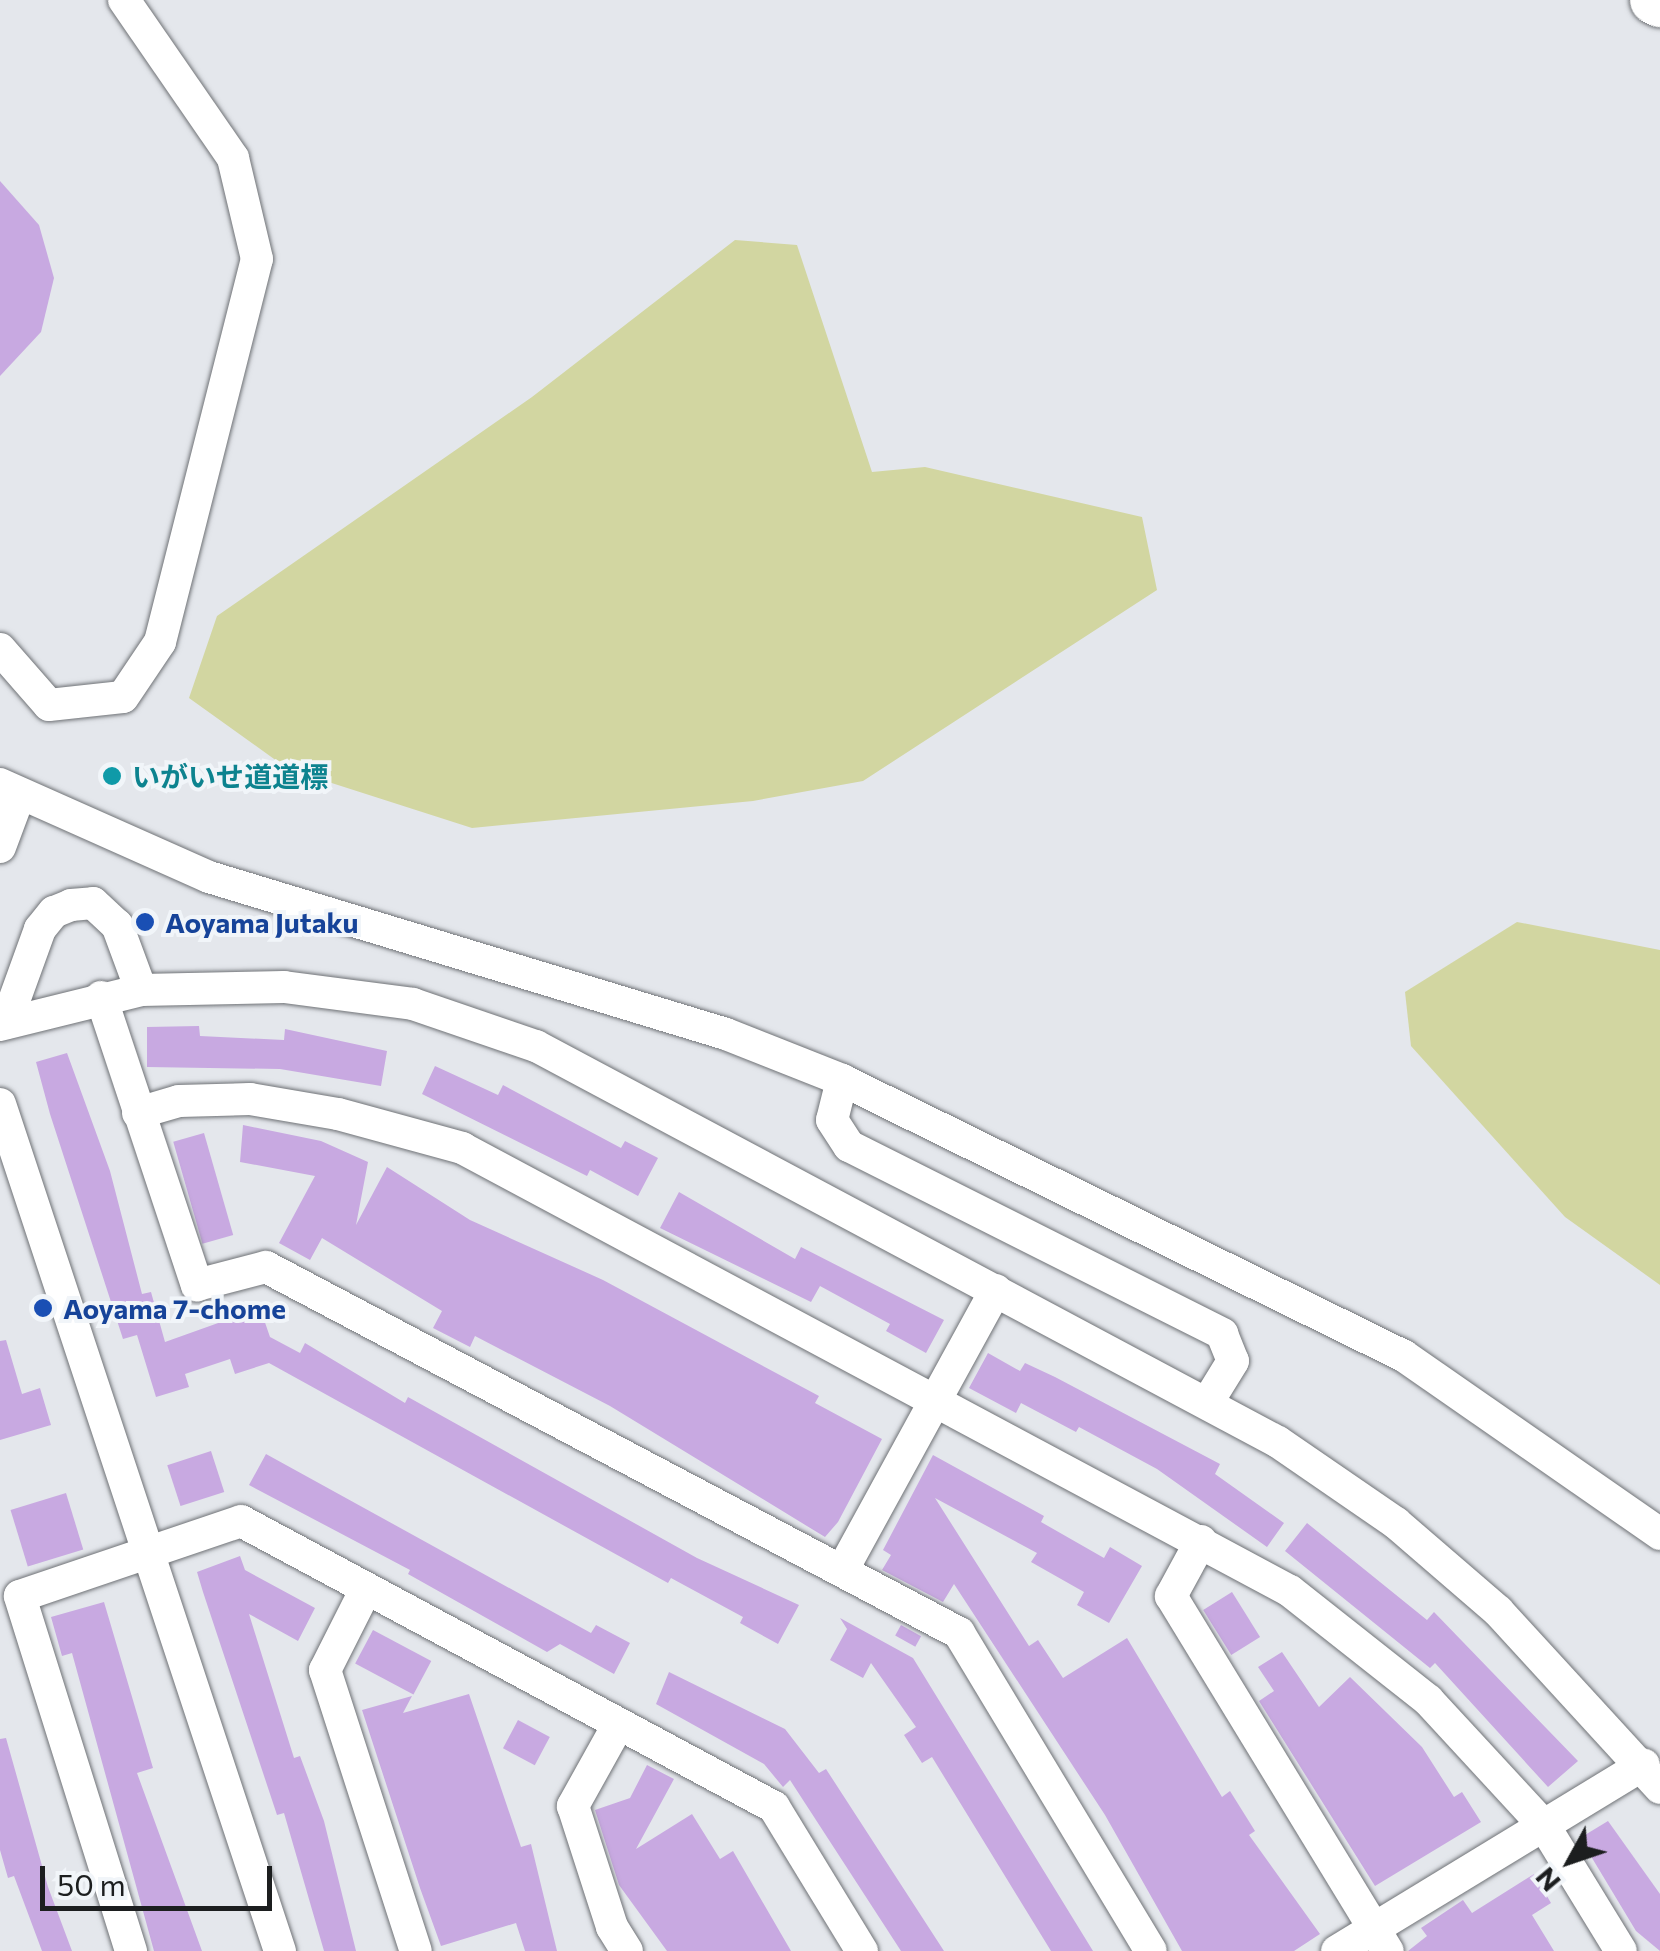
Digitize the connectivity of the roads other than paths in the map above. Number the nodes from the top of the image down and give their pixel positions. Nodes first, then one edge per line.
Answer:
1 (124, 0) edge
2 (0, 649) edge
3 (10, 790) edge
4 (0, 847) edge
5 (141, 990) junction
6 (102, 997) junction
7 (3, 1024) edge
8 (842, 1080) junction
9 (0, 1104) edge
10 (138, 1113) junction
11 (996, 1290) junction
12 (1209, 1400) junction
13 (934, 1403) junction
14 (1660, 1534) edge
15 (1201, 1541) junction
16 (146, 1553) junction
17 (843, 1569) junction
18 (366, 1588) junction
19 (618, 1725) junction
20 (1652, 1776) edge
21 (1545, 1827) junction
22 (1381, 1939) edge
23 (132, 1951) edge
24 (280, 1951) edge
25 (416, 1951) edge
26 (626, 1951) edge
27 (862, 1951) edge
28 (1151, 1951) edge
29 (1337, 1951) edge
30 (1621, 1951) edge

1 - 2 street
3 - 4 street
3 - 8 street
5 - 6 street
5 - 7 street
5 - 11 street
6 - 7 street
6 - 10 street
8 - 12 street
8 - 14 street
9 - 16 street
10 - 13 street
10 - 17 street
11 - 12 street
11 - 13 street
12 - 20 street
13 - 15 street
13 - 17 street
15 - 21 street
15 - 22 street
16 - 18 street
16 - 23 street
16 - 24 street
17 - 28 street
18 - 19 street
18 - 25 street
19 - 26 street
19 - 27 street
20 - 21 street
21 - 22 street
21 - 30 street
22 - 29 street

